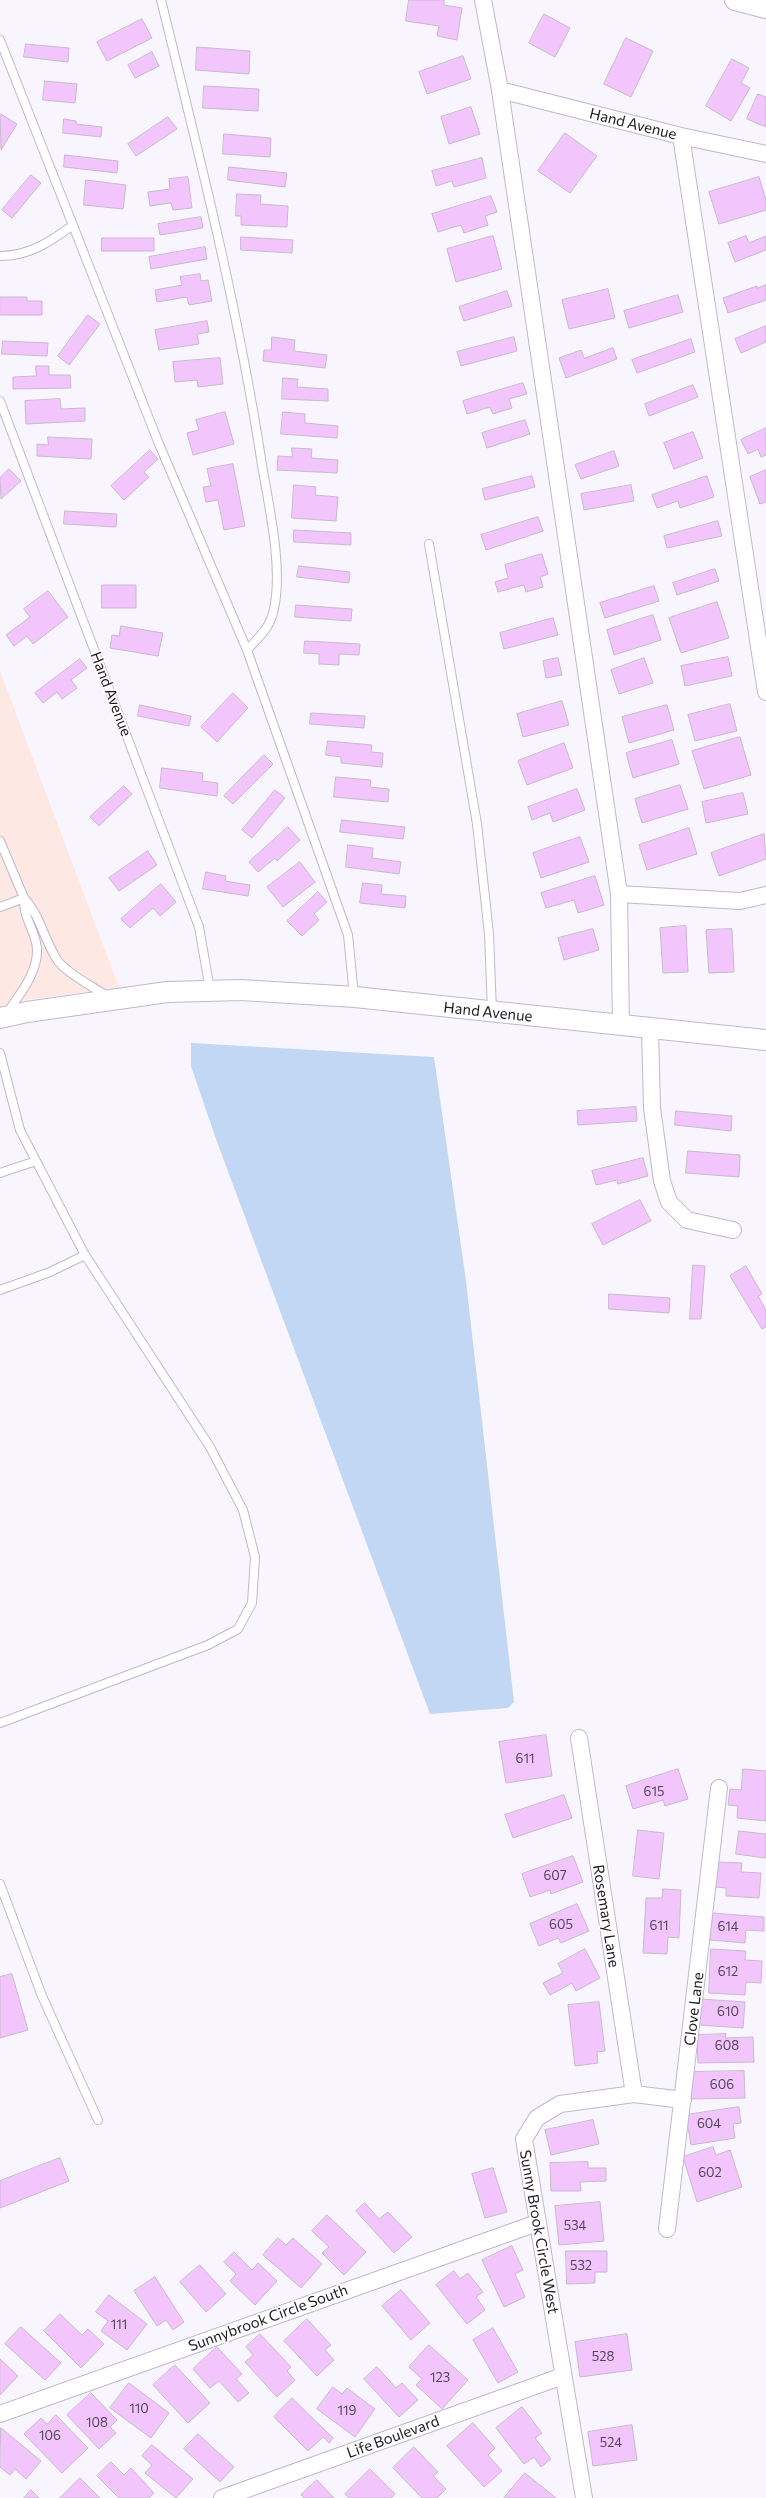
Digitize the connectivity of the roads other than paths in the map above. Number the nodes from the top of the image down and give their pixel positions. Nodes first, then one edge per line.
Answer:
1 (160, 0) edge
2 (483, 0) edge
3 (735, 0) edge
4 (766, 8) edge
5 (0, 40) edge
6 (500, 90) junction
7 (682, 136) junction
8 (766, 154) edge
9 (73, 225) junction
10 (0, 256) edge
11 (0, 401) edge
12 (429, 544) dead end
13 (247, 650) junction
14 (766, 692) edge
15 (0, 841) edge
16 (619, 894) junction
17 (766, 895) edge
18 (24, 898) junction
19 (0, 907) edge
20 (210, 991) junction
21 (354, 997) junction
22 (112, 1000) junction
23 (492, 1012) junction
24 (2, 1018) edge
25 (621, 1026) junction
26 (650, 1029) junction
27 (766, 1040) edge
28 (0, 1053) edge
29 (36, 1161) junction
30 (0, 1173) edge
31 (733, 1230) dead end
32 (85, 1255) junction
33 (0, 1290) edge
34 (0, 1723) edge
35 (579, 1738) dead end
36 (719, 1788) dead end
37 (0, 1884) edge
38 (634, 2094) junction
39 (683, 2100) junction
40 (98, 2120) dead end
41 (537, 2223) junction
42 (667, 2229) dead end
43 (564, 2376) junction
44 (0, 2414) edge
45 (222, 2498) edge
46 (584, 2498) edge

1 - 13 lane
2 - 6 street
3 - 4 street
5 - 9 lane
6 - 7 street, Hand Avenue
6 - 16 street
7 - 8 street, Hand Avenue
7 - 14 street
9 - 10 lane
9 - 13 lane
11 - 20 lane, Hand Avenue
12 - 23 lane
13 - 21 lane
15 - 18 lane
16 - 17 street
16 - 25 street
18 - 19 lane
18 - 22 lane
18 - 24 lane
20 - 21 street, Hand Avenue
20 - 22 street, Hand Avenue
21 - 23 street, Hand Avenue
22 - 24 street, Hand Avenue
23 - 25 street, Hand Avenue
25 - 26 street, Hand Avenue
26 - 27 street, Hand Avenue
26 - 31 street
28 - 29 lane
29 - 30 lane
29 - 32 lane
32 - 33 lane
32 - 34 lane
35 - 38 street, Rosemary Lane
36 - 39 street, Clove Lane
37 - 40 lane
38 - 39 street, Sunny Brook Circle West
38 - 41 street, Sunny Brook Circle West
39 - 42 street, Clove Lane
41 - 43 street, Sunny Brook Circle West
41 - 44 street, Sunnybrook Circle South
43 - 45 street, Life Boulevard
43 - 46 street, Sunny Brook Circle West

